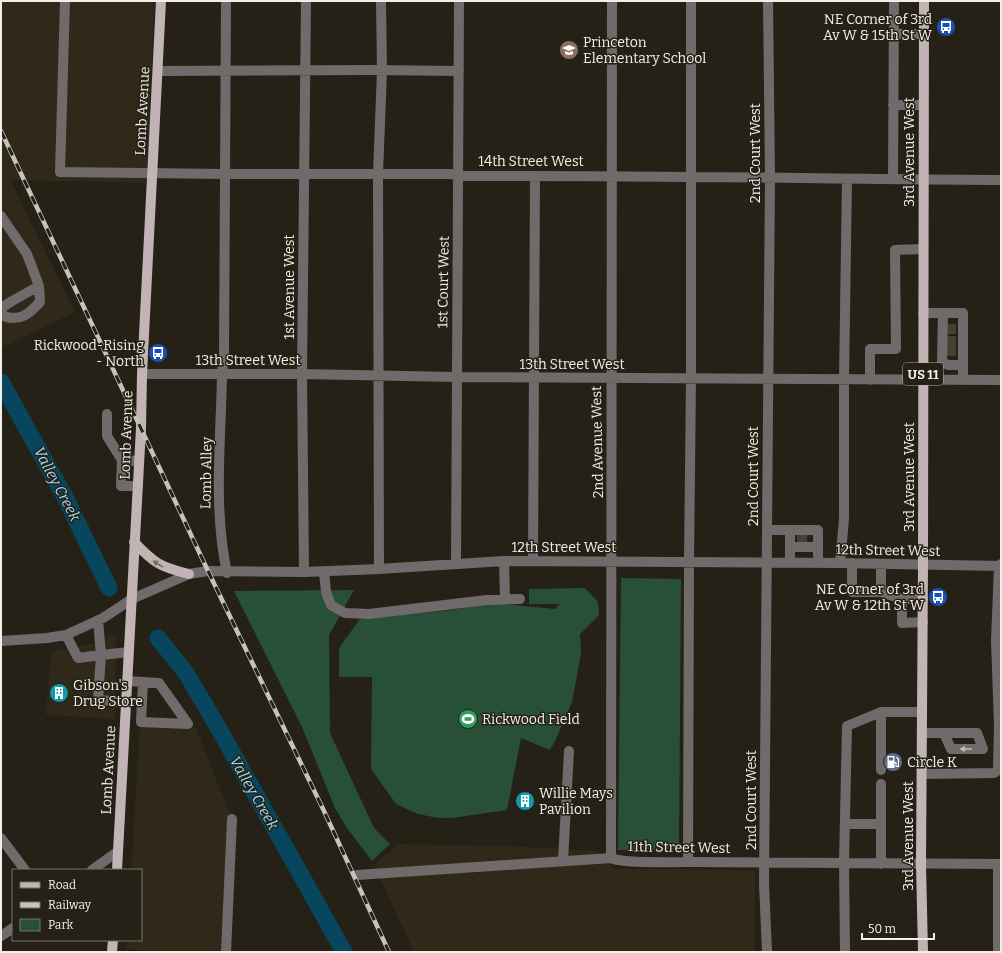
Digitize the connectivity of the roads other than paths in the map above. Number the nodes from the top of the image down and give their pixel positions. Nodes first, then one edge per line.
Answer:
1 (65, 1) edge
2 (161, 1) edge
3 (226, 1) edge
4 (306, 1) edge
5 (381, 1) edge
6 (459, 1) edge
7 (612, 1) edge
8 (691, 1) edge
9 (768, 1) edge
10 (894, 1) edge
11 (924, 1) edge
12 (893, 34) junction
13 (924, 34) junction
14 (226, 70) junction
15 (304, 70) junction
16 (158, 71) junction
17 (382, 71) junction
18 (459, 71) junction
19 (893, 105) junction
20 (923, 105) junction
21 (152, 173) junction
22 (304, 173) junction
23 (225, 174) junction
24 (378, 174) junction
25 (458, 175) junction
26 (611, 175) junction
27 (535, 176) junction
28 (691, 178) junction
29 (770, 178) junction
30 (847, 179) junction
31 (893, 179) junction
32 (923, 179) junction
33 (1001, 180) edge
34 (1, 216) edge
35 (923, 249) junction
36 (39, 286) dead end
37 (923, 312) junction
38 (942, 313) junction
39 (963, 365) junction
40 (142, 374) junction
41 (222, 374) junction
42 (302, 374) junction
43 (379, 375) junction
44 (456, 377) junction
45 (535, 378) junction
46 (611, 378) junction
47 (691, 378) junction
48 (768, 379) junction
49 (844, 380) junction
50 (870, 380) junction
51 (923, 380) junction
52 (963, 380) junction
53 (1001, 380) edge
54 (107, 414) dead end
55 (122, 460) junction
56 (139, 461) junction
57 (138, 486) junction
58 (767, 530) junction
59 (790, 530) junction
60 (802, 539) junction
61 (134, 542) junction
62 (790, 547) junction
63 (818, 547) junction
64 (504, 561) junction
65 (532, 561) junction
66 (612, 562) junction
67 (689, 562) junction
68 (767, 563) junction
69 (790, 563) junction
70 (818, 563) junction
71 (840, 563) junction
72 (852, 563) junction
73 (456, 564) junction
74 (881, 564) junction
75 (923, 565) junction
76 (1000, 566) edge
77 (379, 569) junction
78 (226, 572) junction
79 (304, 572) junction
80 (324, 572) junction
81 (189, 574) junction
82 (881, 592) junction
83 (923, 598) junction
84 (132, 599) junction
85 (505, 599) junction
86 (520, 599) dead end
87 (902, 599) junction
88 (98, 620) junction
89 (923, 622) junction
90 (66, 634) junction
91 (1, 641) edge
92 (129, 652) junction
93 (101, 656) junction
94 (127, 681) junction
95 (142, 682) junction
96 (126, 706) junction
97 (141, 710) junction
98 (881, 712) junction
99 (922, 712) junction
100 (922, 733) junction
101 (944, 733) dead end
102 (569, 751) dead end
103 (881, 770) dead end
104 (922, 774) junction
105 (881, 784) dead end
106 (232, 819) dead end
107 (845, 824) junction
108 (881, 824) junction
109 (1, 838) edge
110 (118, 852) junction
111 (611, 858) junction
112 (564, 861) junction
113 (688, 862) junction
114 (765, 863) junction
115 (844, 864) junction
116 (881, 864) junction
117 (921, 864) junction
118 (1000, 864) edge
119 (24, 869) edge
120 (93, 869) edge
121 (117, 869) edge
122 (357, 875) dead end
123 (12, 929) edge
124 (1, 936) edge
125 (999, 940) edge
126 (113, 941) edge
127 (112, 952) edge
128 (226, 952) edge
129 (767, 952) edge
130 (845, 952) edge
131 (923, 952) edge
132 (998, 952) edge

1 - 21 street, 14th Street West
2 - 16 main road, Lomb Avenue
3 - 14 street, Lomb Alley
4 - 15 street, 1st Avenue West
5 - 17 street
6 - 18 street, 1st Court West
7 - 26 street, 2nd Avenue West
8 - 28 street
9 - 29 street, 2nd Court West
10 - 12 street
11 - 13 main road, 3rd Avenue West / US 11
12 - 13 street
12 - 19 street
13 - 20 main road, 3rd Avenue West / US 11
14 - 15 street
14 - 16 street
14 - 23 street, Lomb Alley
15 - 17 street
15 - 22 street, 1st Avenue West
16 - 21 main road, Lomb Avenue
17 - 18 street
17 - 24 street
18 - 25 street, 1st Court West
19 - 20 street
19 - 31 street
20 - 32 main road, 3rd Avenue West / US 11
21 - 23 street, 14th Street West
21 - 40 main road, Lomb Avenue
22 - 23 street, 14th Street West
22 - 24 street, 14th Street West
22 - 42 street, 1st Avenue West
23 - 41 street, Lomb Alley
24 - 25 street, 14th Street West
24 - 43 street
25 - 27 street, 14th Street West
25 - 44 street, 1st Court West
26 - 27 street, 14th Street West
26 - 28 street, 14th Street West
26 - 46 street, 2nd Avenue West
27 - 45 street
28 - 29 street, 14th Street West
28 - 47 street
29 - 30 street, 14th Street West
29 - 48 street, 2nd Court West
30 - 31 street, 14th Street West
30 - 49 street
31 - 32 street, 14th Street West
32 - 33 street, 14th Street West
32 - 35 main road, 3rd Avenue West / US 11
34 - 36 street
35 - 37 main road, 3rd Avenue West / US 11
35 - 50 street
37 - 38 street
37 - 51 main road, 3rd Avenue West / US 11
38 - 39 street
38 - 39 street
39 - 52 street
40 - 41 street, 13th Street West
40 - 56 main road, Lomb Avenue
41 - 42 street, 13th Street West
41 - 78 street, Lomb Alley
42 - 43 street, 13th Street West
42 - 79 street, 1st Avenue West
43 - 44 street, 13th Street West
43 - 77 street
44 - 45 street, 13th Street West
44 - 73 street, 1st Court West
45 - 46 street, 13th Street West
45 - 65 street
46 - 47 street, 13th Street West
46 - 66 street, 2nd Avenue West
47 - 48 street, 13th Street West
47 - 67 street
48 - 49 street, 13th Street West
48 - 58 street, 2nd Court West
49 - 50 street, 13th Street West
49 - 71 street
50 - 51 street, 13th Street West
51 - 52 street, 13th Street West
51 - 75 main road, 3rd Avenue West / US 11
52 - 53 street, 13th Street West
54 - 55 street
55 - 56 street
55 - 57 street
56 - 57 main road, Lomb Avenue
57 - 61 main road, Lomb Avenue
58 - 59 street
58 - 68 street, 2nd Court West
59 - 60 street
59 - 62 street
60 - 62 street
60 - 63 street
60 - 63 street
81 -> 61 main road
61 - 84 main road, Lomb Avenue
62 - 69 street
63 - 70 street
64 - 65 street, 12th Street West
64 - 73 street, 12th Street West
64 - 85 street
65 - 66 street, 12th Street West
66 - 67 street, 12th Street West
66 - 111 street, 2nd Avenue West
67 - 68 street, 12th Street West
67 - 113 street
68 - 69 street, 12th Street West
68 - 114 street, 2nd Court West
69 - 70 street, 12th Street West
70 - 71 street, 12th Street West
71 - 72 street, 12th Street West
72 - 74 street, 12th Street West
72 - 82 street
73 - 77 street, 12th Street West
74 - 75 street, 12th Street West
74 - 82 street
75 - 76 street, 12th Street West
75 - 83 main road, 3rd Avenue West / US 11
76 - 104 street
77 - 80 street, 12th Street West
78 - 79 street, 12th Street West
78 - 81 street, 12th Street West
79 - 80 street, 12th Street West
80 - 85 street
81 - 84 street, 12th Street West
82 - 87 street
83 - 87 street
83 - 89 main road, 3rd Avenue West / US 11
84 - 88 street, 12th Street West
84 - 92 main road, Lomb Avenue
85 - 86 street
87 - 89 street
88 - 90 street, 12th Street West
88 - 93 street
89 - 99 main road, 3rd Avenue West / US 11
90 - 91 street, 12th Street West
90 - 93 street
92 - 93 street
92 - 94 main road, Lomb Avenue
93 - 96 street
94 - 95 street
94 - 96 main road, Lomb Avenue
95 - 97 street
95 - 97 street
96 - 97 street
96 - 110 main road, Lomb Avenue
98 - 99 street
98 - 103 street
98 - 107 street
99 - 100 main road, 3rd Avenue West / US 11
100 - 101 street
100 - 104 main road, 3rd Avenue West / US 11
102 - 112 street
104 - 117 main road, 3rd Avenue West / US 11
105 - 108 street
106 - 128 street
107 - 108 street
107 - 115 street
108 - 116 street
109 - 119 street
110 - 120 street
110 - 121 main road, Lomb Avenue
111 - 112 street, 11th Street West
111 - 113 street, 11th Street West
112 - 122 street, 11th Street West
113 - 114 street, 11th Street West
114 - 115 street, 11th Street West
114 - 129 street, 2nd Court West
115 - 116 street, 11th Street West
115 - 130 street
116 - 117 street, 11th Street West
117 - 118 street, 11th Street West
117 - 131 main road, 3rd Avenue West / US 11
118 - 125 street
123 - 124 street
125 - 132 street
126 - 127 main road

